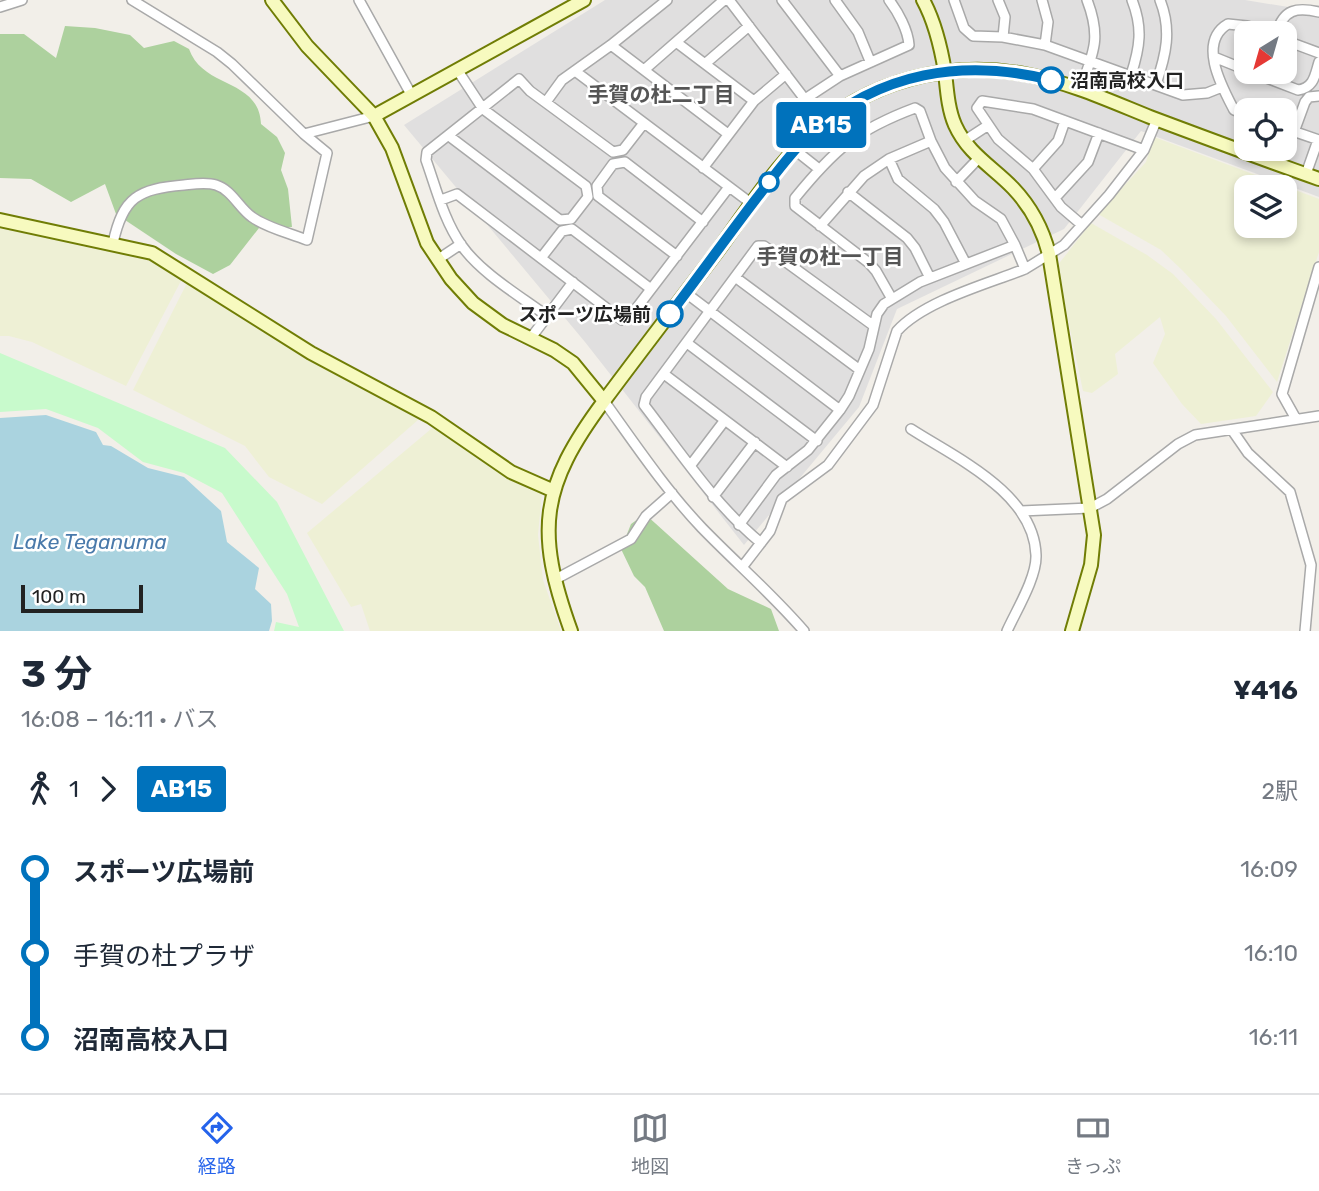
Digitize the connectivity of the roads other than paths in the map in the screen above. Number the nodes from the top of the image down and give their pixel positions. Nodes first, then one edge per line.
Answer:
1 (22, 0) edge
2 (132, 0) edge
3 (272, 0) edge
4 (359, 0) edge
5 (584, 0) edge
6 (667, 0) edge
7 (726, 0) edge
8 (782, 0) edge
9 (835, 0) edge
10 (889, 0) edge
11 (923, 0) edge
12 (954, 0) edge
13 (998, 0) edge
14 (1042, 0) edge
15 (1087, 0) edge
16 (1132, 0) edge
17 (1160, 0) edge
18 (0, 7) edge
19 (1319, 12) edge
20 (1280, 21) edge
21 (1234, 25) edge
22 (749, 26) junction
23 (1003, 37) junction
24 (676, 42) junction
25 (611, 45) junction
26 (1045, 45) junction
27 (1297, 45) edge
28 (1319, 53) edge
29 (1214, 57) junction
30 (1091, 60) junction
31 (870, 61) junction
32 (1319, 62) edge
33 (706, 64) junction
34 (1234, 65) edge
35 (644, 69) junction
36 (458, 71) junction
37 (575, 71) junction
38 (944, 71) junction
39 (786, 74) junction
40 (1131, 75) junction
41 (839, 76) junction
42 (1156, 84) junction
43 (1282, 84) edge
44 (1222, 88) junction
45 (1080, 90) junction
46 (412, 96) junction
47 (1319, 96) edge
48 (805, 99) junction
49 (754, 101) junction
50 (546, 102) junction
51 (483, 109) junction
52 (1234, 110) edge
53 (1297, 115) edge
54 (374, 116) junction
55 (1157, 119) junction
56 (1065, 121) junction
57 (644, 123) junction
58 (823, 123) junction
59 (987, 126) junction
60 (1099, 133) junction
61 (1297, 133) edge
62 (304, 134) junction
63 (728, 134) junction
64 (449, 136) junction
65 (1318, 140) edge
66 (931, 141) junction
67 (964, 141) junction
68 (795, 150) junction
69 (1144, 150) junction
70 (889, 159) junction
71 (978, 159) junction
72 (702, 168) junction
73 (819, 169) junction
74 (1033, 169) junction
75 (1306, 174) junction
76 (1319, 179) edge
77 (956, 182) junction
78 (729, 187) junction
79 (848, 192) junction
80 (1055, 198) junction
81 (441, 200) junction
82 (752, 204) junction
83 (0, 220) edge
84 (703, 222) junction
85 (1082, 225) junction
86 (820, 226) junction
87 (113, 243) junction
88 (461, 244) junction
89 (1015, 245) junction
90 (1049, 254) junction
91 (677, 256) junction
92 (541, 258) junction
93 (437, 260) junction
94 (966, 264) junction
95 (1319, 267) edge
96 (1025, 269) junction
97 (735, 277) junction
98 (930, 278) junction
99 (573, 282) junction
100 (651, 289) junction
101 (686, 293) junction
102 (892, 299) junction
103 (710, 311) junction
104 (547, 316) junction
105 (874, 326) junction
106 (530, 339) junction
107 (687, 343) junction
108 (860, 370) junction
109 (664, 374) junction
110 (604, 401) junction
111 (840, 410) junction
112 (1319, 416) edge
113 (1296, 419) junction
114 (725, 420) junction
115 (911, 429) dead end
116 (1232, 430) junction
117 (817, 441) junction
118 (755, 442) junction
119 (690, 466) junction
120 (787, 467) junction
121 (554, 491) junction
122 (672, 493) junction
123 (713, 497) junction
124 (1090, 508) junction
125 (1021, 511) junction
126 (739, 525) junction
127 (761, 543) junction
128 (743, 566) junction
129 (554, 580) junction
130 (571, 631) edge
131 (804, 631) edge
132 (1007, 631) edge
133 (1072, 631) edge
134 (1305, 631) edge

1 - 18 street
2 - 62 street
3 - 54 street
4 - 46 street
5 - 36 street
6 - 25 street
7 - 22 street
7 - 24 street
8 - 41 street
9 - 31 street
10 - 31 street
11 - 38 street
12 - 23 street
13 - 23 street
14 - 26 street
15 - 30 street
16 - 40 street
17 - 42 street
19 - 20 street
21 - 29 street
22 - 33 street
22 - 39 street
23 - 26 street
24 - 33 street
24 - 35 street
25 - 35 street
25 - 37 street
26 - 30 street
27 - 28 street
29 - 34 street
29 - 44 street
30 - 40 street
30 - 45 street
31 - 41 street
32 - 43 street
33 - 49 street
35 - 63 street
36 - 46 street
36 - 51 street
37 - 50 street
37 - 57 street
38 - 45 street
38 - 58 street
38 - 67 street
39 - 48 street
39 - 49 street
40 - 42 street
41 - 48 street
42 - 44 street
44 - 52 street
45 - 55 street
46 - 54 street
47 - 53 street
48 - 58 street
49 - 63 street
50 - 51 street
50 - 57 street
51 - 64 street
51 - 64 street
54 - 62 street
54 - 93 street
55 - 69 street
55 - 75 street
56 - 59 street
56 - 60 street
56 - 74 street
57 - 72 street
58 - 68 street
59 - 67 street
59 - 74 street
60 - 69 street
60 - 80 street
61 - 65 street
62 - 87 street
63 - 72 street
64 - 81 street
65 - 75 street
66 - 70 street
66 - 73 street
66 - 77 street
67 - 71 street
68 - 73 street
68 - 82 street
69 - 85 street
70 - 79 street
70 - 94 street
71 - 77 street
71 - 90 street
72 - 78 street
73 - 86 street
74 - 80 street
75 - 76 street
77 - 89 street
78 - 82 street
78 - 84 street
79 - 86 street
79 - 98 street
80 - 85 street
81 - 88 street
81 - 92 street
82 - 101 street
83 - 87 street
84 - 91 street
84 - 91 street
85 - 90 street
86 - 102 street
87 - 121 street
88 - 93 street
88 - 104 street
89 - 94 street
89 - 96 street
90 - 96 street
90 - 124 street
91 - 100 street
92 - 99 street
92 - 100 street
93 - 106 street
94 - 98 street
95 - 113 street
96 - 127 street
97 - 103 street
97 - 105 street
97 - 108 street
98 - 102 street
99 - 100 street
99 - 104 street
101 - 103 street
101 - 110 street
102 - 105 street
103 - 107 street
103 - 111 street
104 - 106 street
105 - 108 street
106 - 110 street
107 - 109 street
107 - 117 street
108 - 111 street
109 - 114 street
109 - 119 street
110 - 121 street
110 - 122 street
111 - 117 street
112 - 113 street
113 - 116 street
114 - 118 street
114 - 119 street
115 - 125 street
116 - 124 street
116 - 134 street
117 - 120 street
118 - 120 street
118 - 123 street
119 - 123 street
120 - 126 street
121 - 129 street
122 - 128 street
122 - 129 street
123 - 126 street
124 - 125 street
124 - 133 street
125 - 132 street
126 - 127 street
127 - 128 street
128 - 131 street
129 - 130 street

